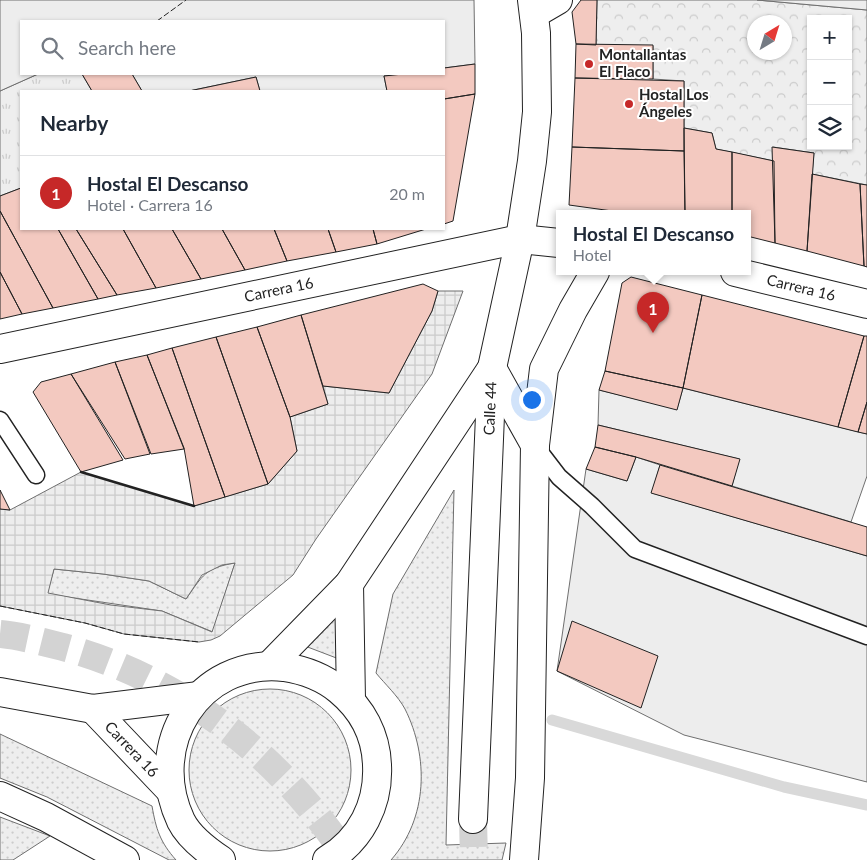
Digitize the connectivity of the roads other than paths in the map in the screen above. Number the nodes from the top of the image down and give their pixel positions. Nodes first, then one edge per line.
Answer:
1 (558, 0) edge
2 (533, 7) edge
3 (520, 239) junction
4 (556, 243) edge
5 (593, 275) edge
6 (746, 275) edge
7 (867, 304) edge
8 (0, 349) edge
9 (492, 368) junction
10 (0, 420) edge
11 (535, 445) junction
12 (36, 475) dead end
13 (349, 584) junction
14 (867, 636) edge
15 (268, 666) junction
16 (0, 692) edge
17 (199, 696) junction
18 (351, 700) junction
19 (93, 710) junction
20 (170, 790) junction
21 (0, 796) edge
22 (473, 819) tunnel mouth
23 (121, 859) edge
24 (221, 860) edge
25 (327, 860) edge
26 (524, 860) edge

1 - 2 main road
2 - 3 main road, Calle 44
3 - 4 main road, Carrera 16
3 - 8 main road, Carrera 16
3 - 9 main road, Calle 44
5 - 11 main road
6 - 7 main road, Carrera 16
9 - 11 main road
9 - 13 main road
9 - 22 main road, Calle 44
10 - 12 lane
11 - 14 lane
11 - 26 main road
13 - 15 main road
13 - 18 main road
15 - 17 main road
15 - 18 main road
16 - 19 main road, Carrera 16
17 - 19 main road, Carrera 16
17 - 20 main road
18 - 25 main road
19 - 20 main road, Carrera 16
20 - 24 main road
21 - 23 main road

